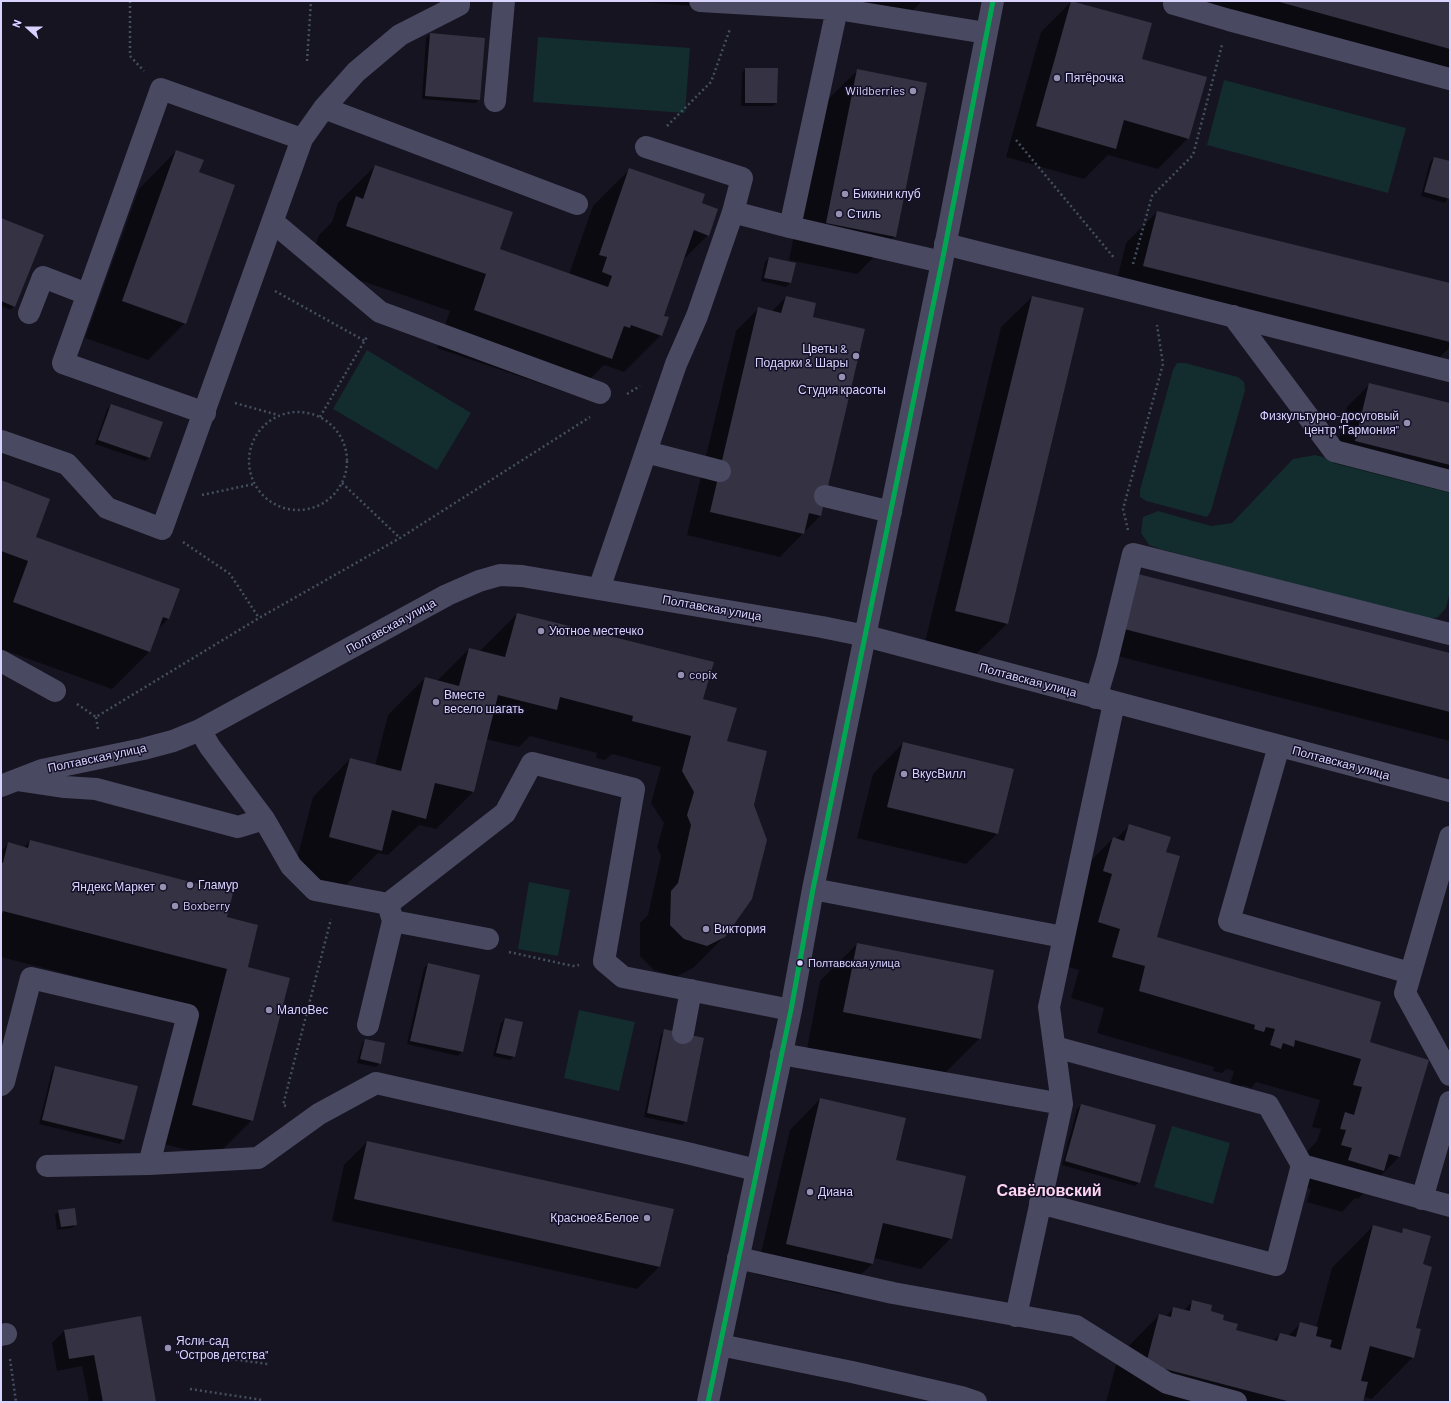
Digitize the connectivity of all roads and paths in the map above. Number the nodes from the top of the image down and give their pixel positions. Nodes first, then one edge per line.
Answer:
1 (130, 1) edge
2 (311, 1) edge
3 (504, 1) edge
4 (700, 1) edge
5 (993, 1) edge
6 (1175, 1) edge
7 (463, 2) edge
8 (740, 3) junction
9 (837, 10) junction
10 (1229, 20) junction
11 (986, 33) junction
12 (307, 61) dead end
13 (1450, 79) edge
14 (161, 89) junction
15 (495, 101) dead end
16 (324, 108) junction
17 (302, 139) junction
18 (1016, 140) dead end
19 (646, 147) joint
20 (578, 204) dead end
21 (733, 212) junction
22 (273, 222) junction
23 (790, 227) junction
24 (943, 253) junction
25 (252, 279) junction
26 (1128, 283) junction
27 (87, 294) junction
28 (1153, 296) junction
29 (380, 312) junction
30 (29, 313) dead end
31 (1233, 316) junction
32 (365, 341) junction
33 (676, 364) junction
34 (1450, 371) edge
35 (600, 393) dead end
36 (625, 395) dead end
37 (208, 405) junction
38 (278, 415) junction
39 (592, 416) dead end
40 (320, 418) junction
41 (1, 441) edge
42 (646, 452) junction
43 (720, 471) dead end
44 (1450, 481) edge
45 (342, 483) junction
46 (254, 484) junction
47 (825, 496) dead end
48 (173, 502) junction
49 (891, 512) junction
50 (162, 529) junction
51 (400, 538) junction
52 (1133, 554) junction
53 (599, 589) junction
54 (259, 618) junction
55 (1449, 630) edge
56 (866, 636) junction
57 (1, 661) edge
58 (55, 690) joint
59 (1105, 700) junction
60 (96, 717) junction
61 (98, 729) dead end
62 (200, 730) junction
63 (1279, 746) junction
64 (8, 782) edge
65 (1450, 791) edge
66 (264, 819) junction
67 (1450, 836) edge
68 (813, 889) junction
69 (337, 895) junction
70 (390, 913) junction
71 (1063, 937) junction
72 (488, 939) joint
73 (604, 961) junction
74 (1410, 973) junction
75 (684, 989) junction
76 (791, 1010) junction
77 (368, 1025) dead end
78 (683, 1034) dead end
79 (1055, 1048) junction
80 (781, 1054) junction
81 (1450, 1075) edge
82 (1, 1085) edge
83 (1450, 1102) edge
84 (1062, 1104) junction
85 (319, 1114) junction
86 (149, 1164) junction
87 (1302, 1165) junction
88 (47, 1166) dead end
89 (756, 1170) junction
90 (1422, 1199) junction
91 (1040, 1203) junction
92 (1450, 1206) edge
93 (738, 1258) junction
94 (1016, 1316) junction
95 (4, 1334) edge
96 (720, 1345) junction
97 (186, 1353) dead end
98 (268, 1364) dead end
99 (190, 1389) dead end
100 (263, 1400) dead end
101 (16, 1402) edge
102 (708, 1402) edge
103 (976, 1402) edge
104 (1236, 1402) edge

1 - 14 path
2 - 12 path
3 - 15 street
4 - 8 street
5 - 11 street
6 - 10 street
7 - 16 street
8 - 9 street
8 - 19 path
9 - 11 street
9 - 23 street
10 - 13 street
10 - 26 path
11 - 24 street
14 - 17 street
14 - 27 street
16 - 17 street
16 - 20 street
17 - 22 street
18 - 26 path
19 - 21 street
21 - 23 street
21 - 33 street
22 - 25 street
22 - 29 street
23 - 24 street
24 - 26 street
24 - 49 street
25 - 32 path
25 - 37 street
26 - 28 street
27 - 30 street
27 - 37 street
28 - 31 street
28 - 52 path
29 - 32 path
29 - 35 street
31 - 34 street
31 - 44 street
32 - 40 path
33 - 36 path
33 - 42 street
37 - 38 path
37 - 48 street
38 - 40 path
38 - 46 path
39 - 51 path
40 - 45 path
41 - 50 street
42 - 43 street
42 - 53 street
45 - 46 path
45 - 51 path
46 - 48 path
47 - 49 street
48 - 50 street
49 - 56 street
50 - 54 path
51 - 54 path
52 - 55 street
52 - 59 street
53 - 56 street, Полтавская улица
53 - 62 street, Полтавская улица
54 - 60 path
56 - 59 street, Полтавская улица
56 - 68 street
57 - 58 street
58 - 60 path
59 - 63 street, Полтавская улица
59 - 71 street
60 - 61 path
62 - 64 street, Полтавская улица
62 - 66 street
63 - 65 street, Полтавская улица
63 - 74 street
64 - 66 street
66 - 69 street
67 - 74 street
68 - 71 street
68 - 76 street
69 - 70 street
69 - 85 path
70 - 72 street
70 - 73 street
70 - 77 street
71 - 79 street
72 - 73 path
73 - 75 street
74 - 81 street
75 - 76 street
75 - 78 street
76 - 80 street
79 - 84 street
79 - 87 street
80 - 84 street
80 - 89 street
82 - 86 street
83 - 90 street
84 - 91 street
85 - 86 street
85 - 89 street
86 - 88 street
87 - 90 street
87 - 91 street
89 - 93 street
90 - 92 street
91 - 94 street
93 - 94 street
93 - 96 street
94 - 104 street
95 - 101 path
96 - 102 street
96 - 103 street
97 - 98 path
99 - 100 path

